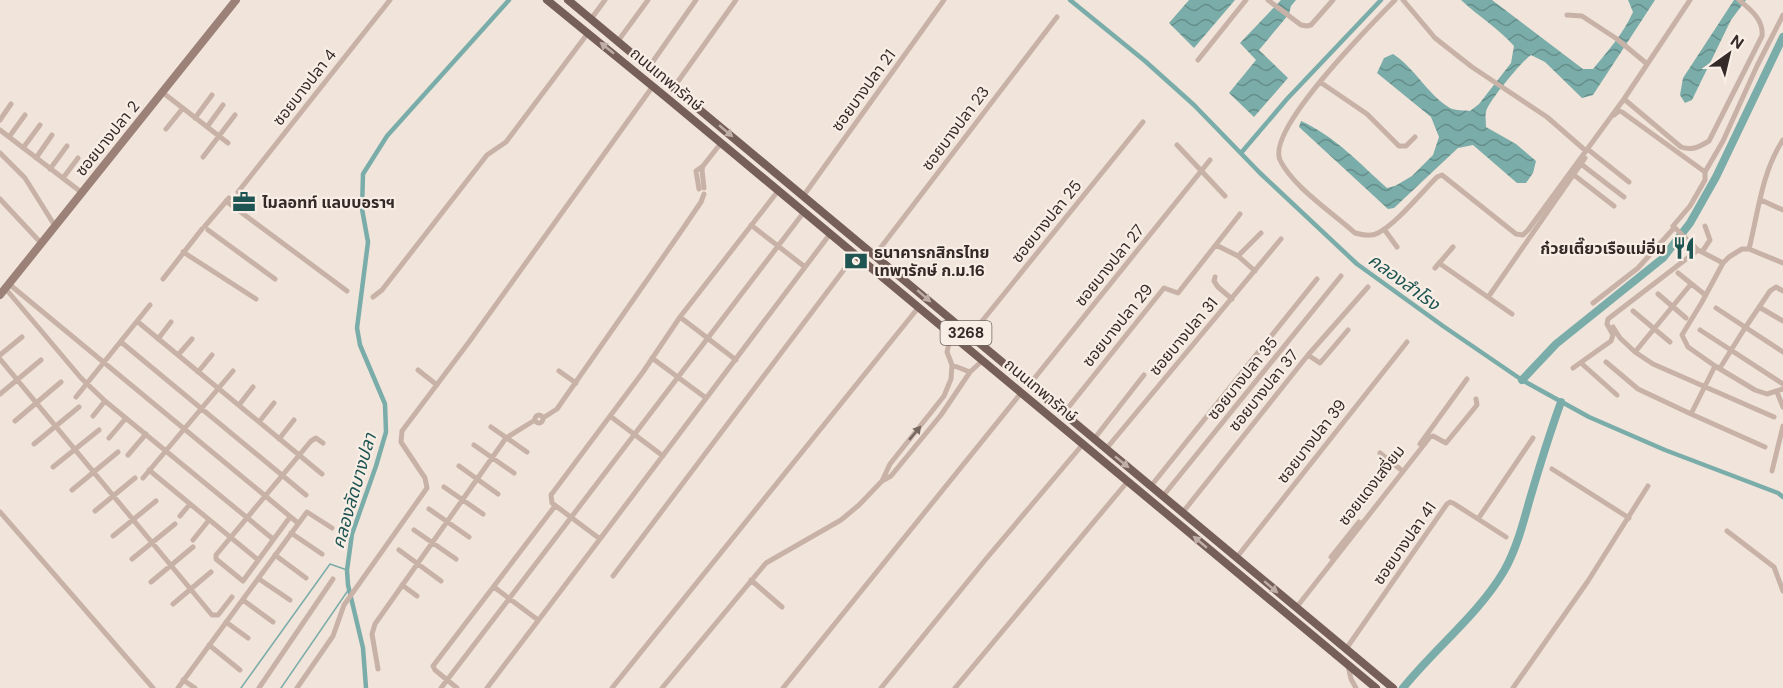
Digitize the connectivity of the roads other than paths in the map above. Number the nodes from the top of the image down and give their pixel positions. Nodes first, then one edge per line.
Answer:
1 (236, 0) edge
2 (390, 0) edge
3 (547, 0) edge
4 (567, 0) edge
5 (605, 0) edge
6 (648, 0) edge
7 (696, 0) edge
8 (736, 0) edge
9 (944, 0) edge
10 (1246, 0) edge
11 (1269, 0) edge
12 (1333, 0) edge
13 (1395, 0) edge
14 (1403, 0) edge
15 (1690, 0) edge
16 (1741, 2) edge
17 (1567, 15) dead end
18 (1783, 15) edge
19 (1057, 17) dead end
20 (591, 19) junction
21 (588, 33) junction
22 (618, 41) junction
23 (1198, 60) dead end
24 (1646, 63) junction
25 (649, 67) junction
26 (1320, 82) junction
27 (653, 86) junction
28 (674, 87) junction
29 (162, 92) junction
30 (212, 95) dead end
31 (1624, 99) junction
32 (11, 104) dead end
33 (224, 105) dead end
34 (183, 108) junction
35 (25, 115) dead end
36 (235, 116) dead end
37 (195, 118) junction
38 (0, 120) edge
39 (1143, 122) dead end
40 (40, 125) dead end
41 (207, 126) junction
42 (166, 129) dead end
43 (0, 130) edge
44 (52, 135) dead end
45 (218, 136) junction
46 (9, 137) junction
47 (1416, 137) dead end
48 (1783, 140) edge
49 (228, 142) dead end
50 (721, 143) junction
51 (1177, 145) dead end
52 (67, 146) dead end
53 (24, 148) junction
54 (1588, 151) junction
55 (0, 153) edge
56 (203, 157) dead end
57 (36, 158) junction
58 (78, 158) dead end
59 (1210, 160) dead end
60 (1581, 164) junction
61 (50, 169) junction
62 (1202, 170) junction
63 (1705, 172) junction
64 (1574, 175) junction
65 (63, 178) junction
66 (1629, 182) dead end
67 (778, 191) junction
68 (81, 192) junction
69 (238, 192) dead end
70 (804, 195) junction
71 (1225, 196) dead end
72 (1623, 197) dead end
73 (0, 199) edge
74 (1761, 200) junction
75 (1614, 206) dead end
76 (1783, 210) edge
77 (804, 212) junction
78 (1240, 214) dead end
79 (751, 225) junction
80 (55, 226) junction
81 (1705, 226) dead end
82 (205, 229) junction
83 (1384, 229) junction
84 (1675, 230) junction
85 (1261, 232) dead end
86 (830, 234) junction
87 (1281, 239) dead end
88 (41, 243) junction
89 (779, 245) junction
90 (1216, 245) junction
91 (1397, 247) dead end
92 (1453, 248) dead end
93 (1749, 249) junction
94 (1700, 251) junction
95 (183, 252) junction
96 (855, 255) junction
97 (875, 255) junction
98 (1238, 256) junction
99 (1723, 263) junction
100 (1783, 263) edge
101 (805, 267) junction
102 (1254, 271) junction
103 (1678, 273) dead end
104 (1341, 276) dead end
105 (1215, 277) dead end
106 (163, 279) dead end
107 (275, 279) dead end
108 (1317, 279) dead end
109 (1691, 284) junction
110 (1368, 287) dead end
111 (5, 289) edge
112 (347, 291) dead end
113 (1783, 291) edge
114 (21, 294) junction
115 (1658, 294) dead end
116 (1704, 294) dead end
117 (1489, 296) junction
118 (373, 297) dead end
119 (256, 299) dead end
120 (1232, 299) junction
121 (16, 300) junction
122 (1593, 303) dead end
123 (150, 305) dead end
124 (1673, 306) junction
125 (1759, 307) junction
126 (918, 308) junction
127 (1716, 308) dead end
128 (1633, 311) dead end
129 (1512, 314) dead end
130 (680, 317) junction
131 (1686, 318) dead end
132 (1783, 321) edge
133 (138, 322) junction
134 (171, 322) dead end
135 (1613, 327) dead end
136 (1744, 328) junction
137 (1654, 329) junction
138 (1348, 330) dead end
139 (1700, 330) dead end
140 (951, 335) junction
141 (970, 336) junction
142 (22, 337) dead end
143 (158, 339) junction
144 (192, 339) dead end
145 (708, 339) junction
146 (121, 342) junction
147 (1407, 342) dead end
148 (1671, 342) dead end
149 (1731, 350) junction
150 (1635, 352) junction
151 (1783, 352) edge
152 (178, 355) junction
153 (213, 355) dead end
154 (1308, 355) junction
155 (0, 357) edge
156 (652, 358) junction
157 (41, 360) dead end
158 (736, 360) junction
159 (982, 361) junction
160 (1606, 362) dead end
161 (1581, 363) junction
162 (104, 364) junction
163 (952, 365) junction
164 (1718, 367) junction
165 (1573, 368) dead end
166 (418, 370) dead end
167 (233, 371) dead end
168 (559, 371) dead end
169 (198, 372) junction
170 (970, 372) junction
171 (1144, 375) dead end
172 (679, 378) junction
173 (951, 379) junction
174 (1467, 379) dead end
175 (17, 380) junction
176 (61, 382) dead end
177 (86, 383) junction
178 (576, 383) junction
179 (962, 383) junction
180 (437, 385) junction
181 (1029, 385) junction
182 (253, 387) dead end
183 (219, 388) junction
184 (1705, 388) junction
185 (1781, 388) edge
186 (1021, 393) junction
187 (0, 394) edge
188 (1617, 395) dead end
189 (75, 397) dead end
190 (706, 398) junction
191 (1476, 399) dead end
192 (1047, 400) junction
193 (105, 401) junction
194 (37, 403) junction
195 (273, 403) dead end
196 (238, 405) junction
197 (79, 407) dead end
198 (1783, 407) edge
199 (202, 408) junction
200 (1040, 409) junction
201 (1063, 414) junction
202 (1691, 414) junction
203 (93, 416) dead end
204 (610, 416) junction
205 (1774, 417) dead end
206 (126, 418) junction
207 (294, 420) dead end
208 (15, 421) dead end
209 (259, 422) junction
210 (56, 426) junction
211 (1783, 426) edge
212 (490, 427) dead end
213 (184, 429) junction
214 (99, 430) dead end
215 (146, 434) junction
216 (635, 435) junction
217 (109, 438) dead end
218 (506, 438) junction
219 (1533, 438) dead end
220 (279, 439) junction
221 (1094, 439) junction
222 (323, 442) dead end
223 (34, 444) dead end
224 (1083, 444) junction
225 (474, 445) dead end
226 (1765, 447) dead end
227 (1106, 449) junction
228 (75, 450) junction
229 (166, 450) junction
230 (118, 452) dead end
231 (526, 452) dead end
232 (1380, 453) dead end
233 (128, 455) dead end
234 (299, 455) junction
235 (663, 456) junction
236 (492, 458) junction
237 (1775, 459) junction
238 (1782, 460) edge
239 (459, 466) dead end
240 (53, 467) dead end
241 (1400, 469) junction
242 (1552, 469) dead end
243 (149, 470) junction
244 (1772, 471) dead end
245 (94, 472) junction
246 (514, 473) dead end
247 (322, 474) dead end
248 (282, 476) junction
249 (135, 478) dead end
250 (143, 478) dead end
251 (478, 479) junction
252 (882, 481) junction
253 (1128, 481) junction
254 (1151, 486) junction
255 (1648, 486) dead end
256 (444, 487) dead end
257 (72, 490) dead end
258 (498, 494) dead end
259 (306, 495) dead end
260 (113, 496) junction
261 (1163, 496) junction
262 (264, 497) junction
263 (463, 500) junction
264 (156, 501) dead end
265 (190, 504) junction
266 (555, 506) junction
267 (429, 509) dead end
268 (95, 511) dead end
269 (0, 512) edge
270 (1183, 512) junction
271 (483, 514) dead end
272 (180, 516) dead end
273 (290, 517) junction
274 (572, 517) junction
275 (246, 518) junction
276 (1629, 518) junction
277 (133, 519) junction
278 (1478, 519) junction
279 (209, 520) junction
280 (447, 522) junction
281 (298, 523) junction
282 (175, 524) dead end
283 (332, 528) dead end
284 (414, 530) dead end
285 (1727, 531) dead end
286 (291, 533) junction
287 (113, 536) dead end
288 (469, 537) dead end
289 (1506, 537) dead end
290 (230, 538) junction
291 (600, 538) junction
292 (273, 539) junction
293 (193, 540) dead end
294 (152, 542) junction
295 (432, 543) junction
296 (193, 547) dead end
297 (399, 550) dead end
298 (322, 554) dead end
299 (275, 555) junction
300 (1236, 557) junction
301 (132, 559) dead end
302 (456, 559) dead end
303 (258, 561) junction
304 (418, 564) junction
305 (171, 565) junction
306 (211, 572) dead end
307 (613, 576) dead end
308 (306, 578) dead end
309 (259, 579) junction
310 (333, 579) dead end
311 (751, 580) junction
312 (441, 581) dead end
313 (151, 582) dead end
314 (402, 585) junction
315 (494, 587) junction
316 (191, 589) junction
317 (1783, 591) edge
318 (417, 596) dead end
319 (232, 597) dead end
320 (509, 599) junction
321 (243, 600) junction
322 (290, 600) dead end
323 (173, 604) dead end
324 (782, 607) dead end
325 (1295, 607) junction
326 (538, 620) junction
327 (226, 622) junction
328 (273, 622) dead end
329 (248, 639) dead end
330 (209, 645) junction
331 (1346, 649) junction
332 (1348, 664) junction
333 (378, 669) dead end
334 (240, 670) dead end
335 (183, 680) junction
336 (447, 680) junction
337 (153, 688) edge
338 (178, 688) edge
339 (195, 688) edge
340 (259, 688) edge
341 (297, 688) edge
342 (441, 688) edge
343 (457, 688) edge
344 (487, 688) edge
345 (612, 688) edge
346 (662, 688) edge
347 (783, 688) edge
348 (881, 688) edge
349 (955, 688) edge
350 (1356, 688) edge
351 (1377, 688) edge
352 (1393, 688) edge
353 (1513, 688) edge

1 - 29 street, ซอยบางปลา 2
2 - 69 street, ซอยบางปลา 4
3 - 21 main road, ถนนเทพารักษ์ / 3268
4 - 20 main road, ถนนเทพารักษ์ / 3268
5 - 20 street
6 - 22 street
7 - 25 street
8 - 28 street
9 - 70 street, ซอยบางปลา 21
10 - 23 street
11 - 12 street
13 - 26 street
14 - 54 street
15 - 24 street
16 - 31 street
17 - 24 street
18 - 63 street
19 - 97 street, ซอยบางปลา 23
20 - 22 main road, ถนนเทพารักษ์ / 3268
27 -> 21 main road, ถนนเทพารักษ์ / 3268
21 - 118 street
22 - 25 main road, ถนนเทพารักษ์ / 3268
24 - 31 street
25 - 28 main road, ถนนเทพารักษ์ / 3268
26 - 47 street
26 - 83 street
27 - 50 main road, ถนนเทพารักษ์ / 3268
27 - 180 street
28 -> 70 main road, ถนนเทพารักษ์ / 3268
29 - 34 street
29 - 68 street, ซอยบางปลา 2
30 - 37 street
31 - 54 street
32 - 38 street
33 - 41 street
34 - 37 street
34 - 42 street
35 - 46 street
36 - 45 street
37 - 41 street
39 - 141 street, ซอยบางปลา 25
40 - 53 street
41 - 45 street
43 - 46 street
44 - 57 street
45 - 49 street
45 - 56 street
46 - 53 street
48 - 74 street
50 - 67 main road, ถนนเทพารักษ์ / 3268
50 - 178 street
51 - 62 street
52 - 61 street
53 - 57 street
54 - 60 street
54 - 63 street
54 - 66 street
54 - 83 street
55 - 80 street
57 - 61 street
58 - 65 street
59 - 62 street, ซอยบางปลา 27
60 - 64 street
60 - 72 street
61 - 65 street
62 - 71 street
62 - 181 street, ซอยบางปลา 27
63 - 84 street
64 - 75 street
64 - 117 street
65 - 68 street
67 - 77 main road, ถนนเทพารักษ์ / 3268
67 - 79 street
68 - 80 street, ซอยบางปลา 2
70 - 97 main road, ถนนเทพารักษ์ / 3268
73 - 88 street
74 - 76 street
74 - 93 street
77 - 86 main road, ถนนเทพารักษ์ / 3268
77 - 89 street
78 - 90 street, ซอยบางปลา 29
79 - 89 street
79 - 130 street
80 - 88 street, ซอยบางปลา 2
81 - 94 street
82 - 95 street
82 - 107 street
82 - 112 street
83 - 91 street
84 - 94 street
84 - 122 street
85 - 98 street
86 - 96 main road, ถนนเทพารักษ์ / 3268
86 - 101 street
87 - 102 street, ซอยบางปลา 31
88 - 111 street, ซอยบางปลา 2
89 - 101 street
89 - 145 street
90 - 98 street
90 - 201 street, ซอยบางปลา 29
92 - 117 street
93 - 99 street
93 - 100 street
94 - 99 street
94 - 161 street
95 - 106 street
95 - 119 street
96 - 126 main road, ถนนเทพารักษ์ / 3268
96 - 307 street
97 -> 141 main road, ถนนเทพารักษ์ / 3268
98 - 102 street
99 - 164 street
101 - 158 street
102 - 120 street, ซอยบางปลา 31
103 - 109 street
104 - 261 street, ซอยบางปลา 35
105 - 120 street
108 - 254 street
109 - 116 street
109 - 124 street
110 - 154 street, ซอยบางปลา 37
111 - 114 street
111 - 121 street
113 - 125 street
114 - 121 street
114 - 162 street
115 - 124 street
117 - 129 street
120 - 227 street, ซอยบางปลา 31
121 - 177 street
123 - 133 street
124 - 131 street
124 - 137 street
125 - 132 street
125 - 136 street
126 - 140 main road, ถนนเทพารักษ์ / 3268
126 - 345 street
127 - 136 street
128 - 137 street
130 - 145 street
130 - 156 street
133 - 143 street
133 - 146 street
134 - 143 street
135 - 150 street
136 - 149 street
136 - 151 street
137 - 148 street
137 - 150 street
138 - 154 street
139 - 149 street
140 - 159 main road, ถนนเทพารักษ์ / 3268
140 - 163 street
141 - 181 main road, ถนนเทพารักษ์ / 3268
142 - 155 street
143 - 152 street
144 - 152 street
145 - 158 street
145 - 172 street
146 - 162 street
146 - 199 street
147 - 300 street, ซอยบางปลา 39
149 - 164 street
149 - 185 street
150 - 184 street
152 - 169 street
153 - 169 street
154 - 270 street, ซอยบางปลา 37
155 - 175 street
156 - 172 street
156 - 204 street
157 - 175 street
158 - 190 street
159 - 170 street
159 - 186 main road, ถนนเทพารักษ์ / 3268
160 - 202 street
161 - 165 street
161 - 188 street
162 - 177 street
162 - 213 street
163 - 170 street
163 - 173 street
164 - 184 street
164 - 185 street
166 - 180 street
167 - 183 street
168 - 178 street
169 - 183 street
170 - 179 street
171 - 221 street
172 - 190 street
172 - 216 street
173 - 179 street
252 -> 173 street
174 - 241 street, ซอยแดงเสงี่ยม
175 - 187 street
175 - 194 street
176 - 194 street
177 - 189 street
177 - 193 street
178 - 218 street
179 - 252 street
180 - 341 street
181 - 192 main road, ถนนเทพารักษ์ / 3268
182 - 196 street
183 - 196 street
183 - 199 street
184 - 202 street
184 - 205 street
185 - 198 street
186 - 200 main road, ถนนเทพารักษ์ / 3268
186 - 347 street
190 - 235 street
191 - 325 street
192 - 200 main road
192 - 201 main road, ถนนเทพารักษ์ / 3268
193 - 203 street
193 - 206 street
194 - 208 street
194 - 210 street
195 - 209 street
196 - 209 street
197 - 210 street
199 - 213 street
199 - 248 street
200 - 224 main road, ถนนเทพารักษ์ / 3268
201 - 221 main road, ถนนเทพารักษ์ / 3268
202 - 226 street
204 - 216 street
204 - 266 street
206 - 215 street
206 - 217 street
207 - 220 street
209 - 220 street
210 - 223 street
210 - 228 street
211 - 237 street
212 - 218 street
213 - 229 street
213 - 262 street
214 - 228 street
215 - 229 street
215 - 233 street
216 - 235 street
216 - 274 street
218 - 231 street
218 - 236 street
219 - 278 street
220 - 234 street
221 - 227 main road, ถนนเทพารักษ์ / 3268
222 - 234 street
224 - 253 main road, ถนนเทพารักษ์ / 3268
224 - 348 street
225 - 236 street
227 -> 254 main road, ถนนเทพารักษ์ / 3268
228 - 240 street
228 - 245 street
229 - 243 street
229 - 275 street
230 - 245 street
232 - 241 street
234 - 247 street
234 - 248 street
235 - 291 street
236 - 246 street
236 - 251 street
237 - 238 street
237 - 244 street
239 - 251 street
241 - 325 street, ซอยแดงเสงี่ยม
242 - 276 street
243 - 250 street
243 - 265 street
245 - 257 street
245 - 260 street
248 - 259 street
248 - 262 street
249 - 260 street
251 - 258 street
251 - 263 street
252 - 311 street
332 -> 253 main road, ถนนเทพารักษ์ / 3268
253 - 349 street
254 - 261 main road, ถนนเทพารักษ์ / 3268
255 - 276 street
256 - 263 street
260 - 268 street
260 - 277 street
261 - 270 main road, ถนนเทพารักษ์ / 3268
262 - 273 street
262 - 275 street
263 - 271 street
263 - 280 street
264 - 277 street
265 - 272 street
265 - 279 street
266 - 274 street
266 - 315 street
267 - 280 street
269 - 337 street
270 - 300 main road, ถนนเทพารักษ์ / 3268
273 - 281 street
273 - 292 street
274 - 291 street
274 - 320 street
275 - 290 street
275 - 292 street
276 - 353 street
277 - 287 street
277 - 294 street
278 - 289 street
278 - 331 street, ซอยบางปลา 41
279 - 290 street
279 - 293 street
280 - 288 street
280 - 295 street
281 - 283 street
281 - 286 street
282 - 294 street
284 - 295 street
285 - 317 street
286 - 298 street
286 - 299 street
290 - 303 street
290 - 303 street
291 - 326 street
292 - 303 street
294 - 301 street
294 - 305 street
295 - 302 street
295 - 304 street
296 - 305 street
297 - 304 street
299 - 308 street
299 - 309 street
300 -> 325 main road, ถนนเทพารักษ์ / 3268
304 - 312 street
304 - 314 street
305 - 313 street
305 - 316 street
306 - 316 street
309 - 321 street
309 - 322 street
310 - 340 street
311 - 324 street
311 - 346 street
314 - 318 street
314 - 333 street
315 - 320 street
315 - 336 street
316 - 319 street
316 - 323 street
320 - 326 street
320 - 336 street
321 - 327 street
321 - 328 street
325 - 331 main road, ถนนเทพารักษ์ / 3268
326 - 344 street
327 - 329 street
327 - 330 street
330 - 334 street
330 - 335 street
331 - 352 main road, ถนนเทพารักษ์ / 3268
332 - 350 street
332 - 351 main road, ถนนเทพารักษ์ / 3268
335 - 338 street
335 - 339 street
336 - 342 street
336 - 343 street

